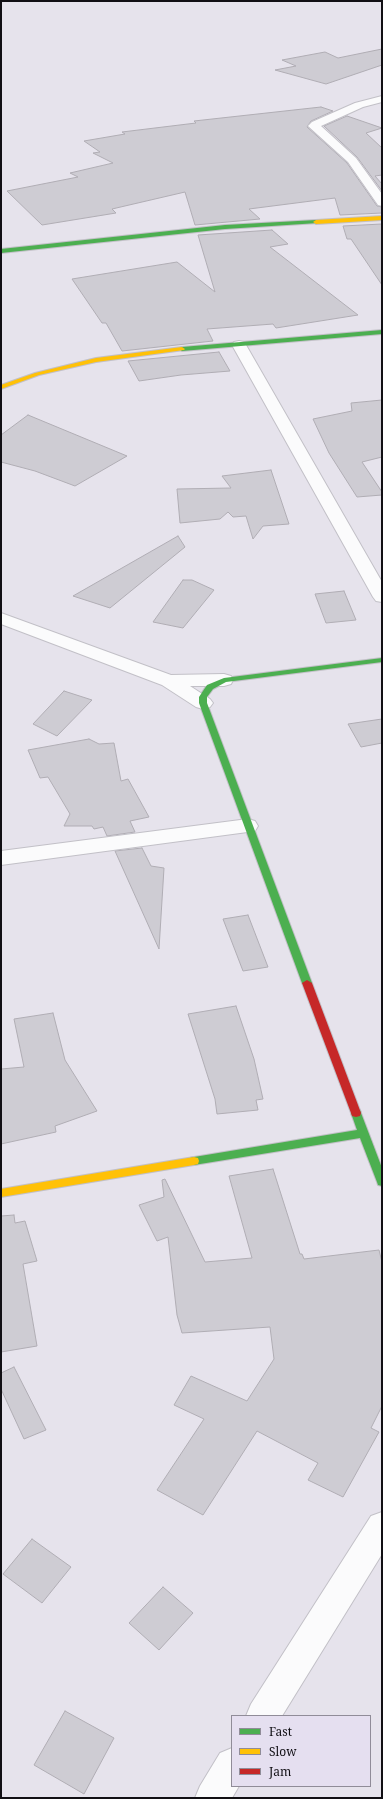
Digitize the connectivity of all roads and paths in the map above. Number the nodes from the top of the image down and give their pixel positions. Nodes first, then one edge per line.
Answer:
1 (382, 98) edge
2 (382, 202) edge
3 (382, 218) edge
4 (1, 251) edge
5 (382, 332) edge
6 (239, 345) junction
7 (1, 387) edge
8 (382, 597) edge
9 (1, 618) edge
10 (382, 660) edge
11 (224, 680) junction
12 (169, 681) junction
13 (203, 704) junction
14 (248, 826) junction
15 (1, 858) edge
16 (364, 1132) junction
17 (382, 1182) edge
18 (1, 1193) edge
19 (382, 1526) edge
20 (264, 1715) edge
21 (231, 1768) edge
22 (212, 1798) edge

1 - 2 street
3 - 4 street
5 - 6 street
6 - 7 street
6 - 8 street
9 - 12 street
10 - 11 street
11 - 12 street
11 - 13 street
12 - 13 street
13 - 14 street
14 - 15 street
14 - 16 street
16 - 17 street
16 - 18 street
19 - 20 street
21 - 22 street

